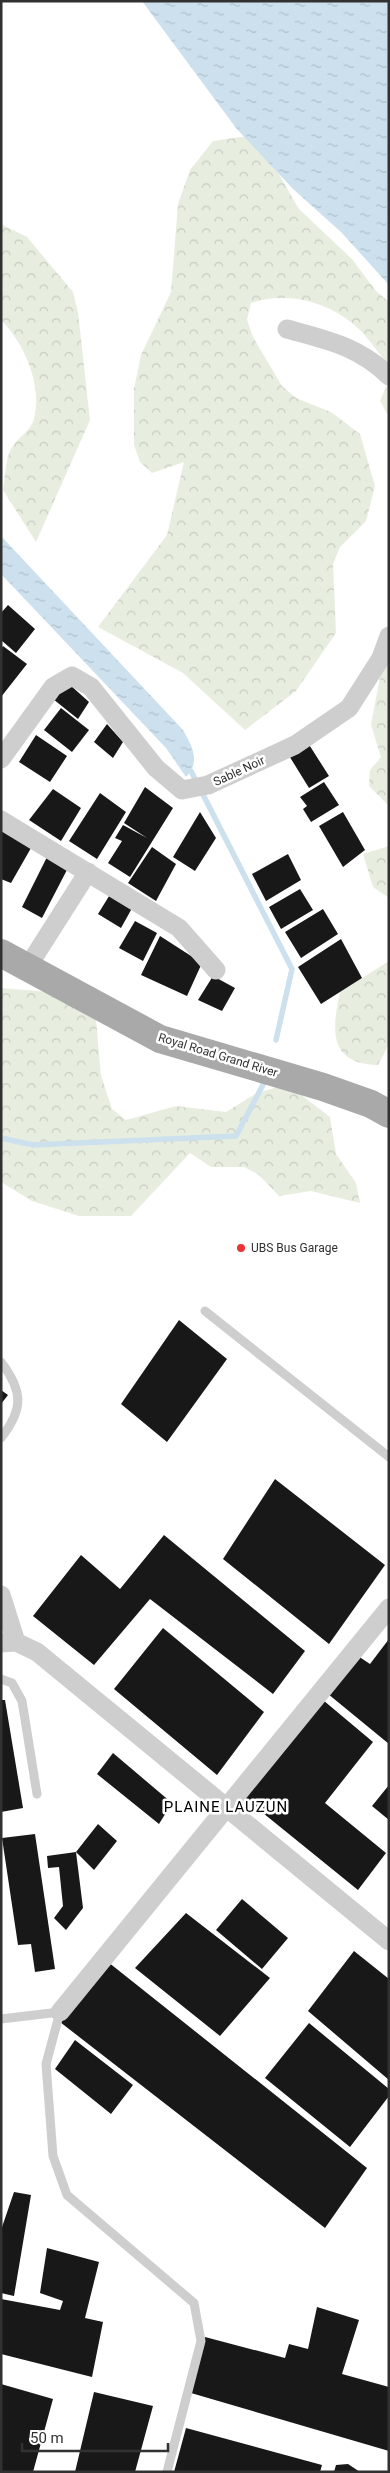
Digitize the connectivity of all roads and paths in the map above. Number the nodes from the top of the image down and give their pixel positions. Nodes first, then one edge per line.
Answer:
1 (287, 329) dead end
2 (389, 376) edge
3 (389, 636) edge
4 (2, 757) edge
5 (1, 820) edge
6 (88, 872) junction
7 (1, 953) edge
8 (27, 968) junction
9 (216, 970) dead end
10 (389, 1114) edge
11 (205, 1311) dead end
12 (1, 1362) edge
13 (1, 1438) edge
14 (389, 1457) edge
15 (1, 1595) edge
16 (389, 1608) edge
17 (9, 1642) edge
18 (1, 1679) edge
19 (37, 1794) dead end
20 (225, 1807) junction
21 (389, 1941) edge
22 (60, 2012) junction
23 (1, 2019) edge
24 (167, 2472) edge

1 - 2 street
3 - 4 street, Sable Noir
5 - 6 street
6 - 8 street
6 - 9 street
7 - 8 main road, Royal Road Grand River
8 - 10 main road, Royal Road Grand River
11 - 14 lane
12 - 13 lane
15 - 17 street
16 - 20 street
17 - 20 street
18 - 19 lane
20 - 21 street
20 - 22 street
22 - 23 lane
22 - 24 lane

